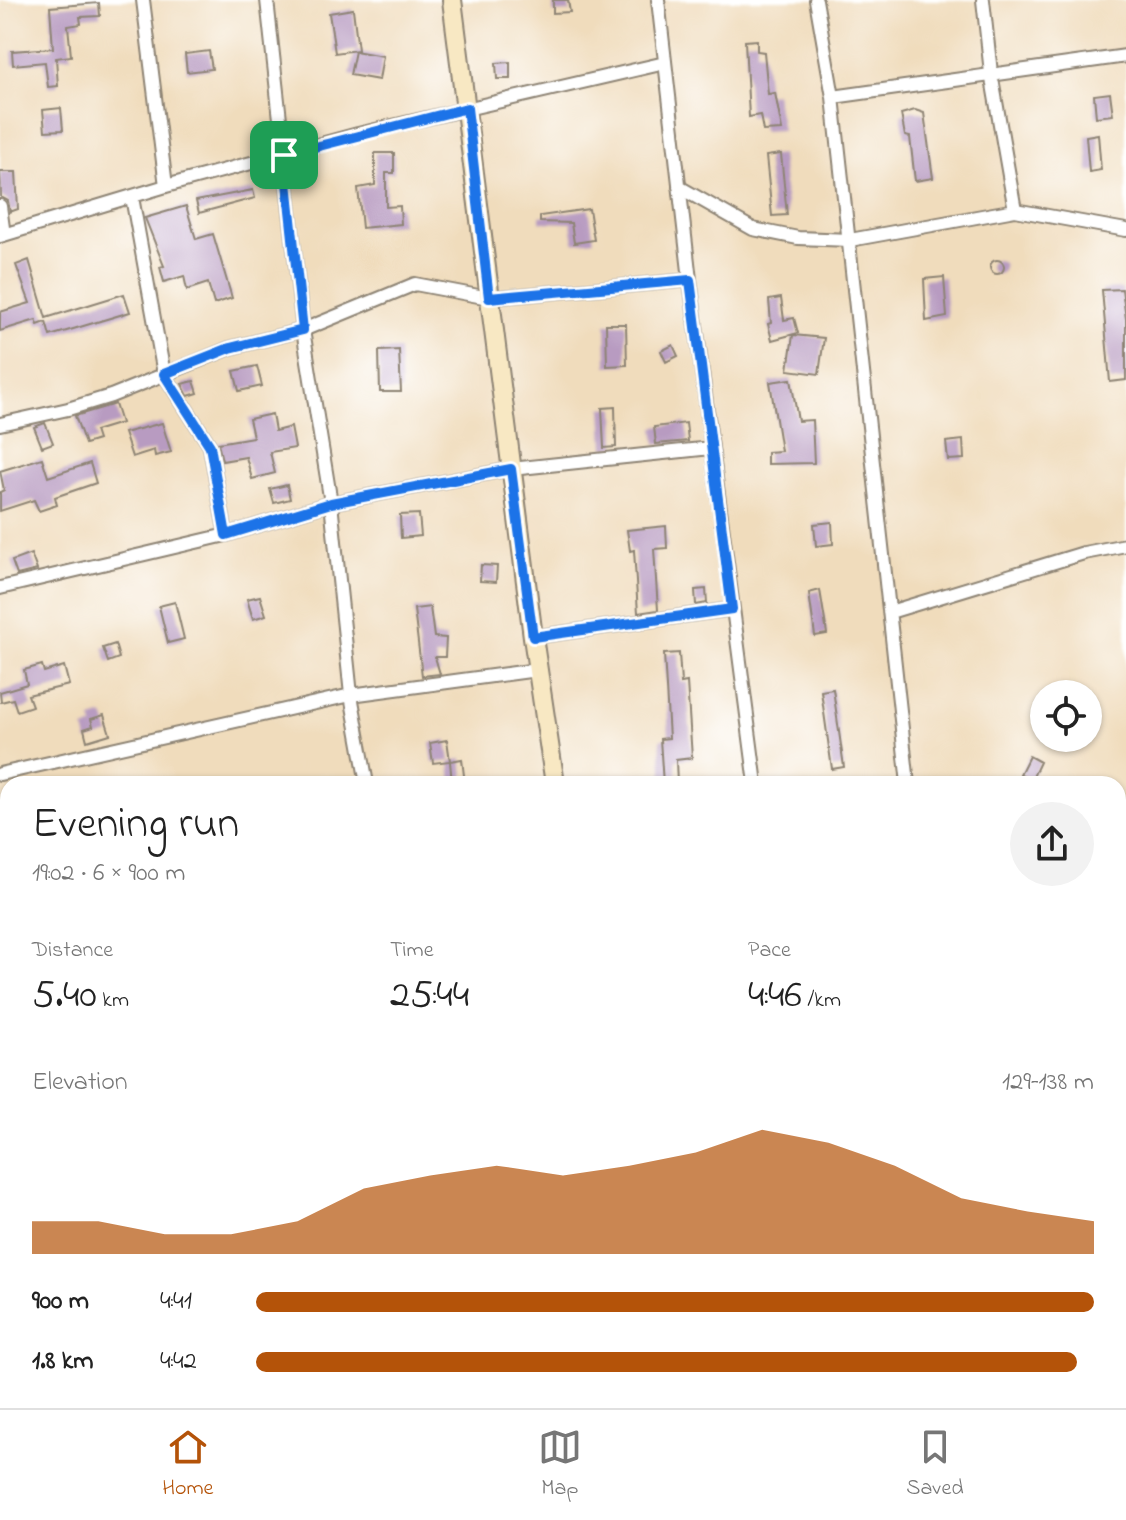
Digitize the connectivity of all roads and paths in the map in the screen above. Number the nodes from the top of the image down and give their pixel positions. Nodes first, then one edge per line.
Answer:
1 (143, 0) edge
2 (267, 0) edge
3 (452, 0) edge
4 (658, 0) edge
5 (816, 0) edge
6 (983, 0) edge
7 (1126, 56) edge
8 (665, 63) junction
9 (991, 73) junction
10 (833, 97) junction
11 (467, 108) junction
12 (284, 155) junction
13 (166, 186) junction
14 (679, 187) junction
15 (132, 197) junction
16 (0, 206) edge
17 (1015, 210) junction
18 (1126, 230) edge
19 (2, 235) edge
20 (850, 240) junction
21 (690, 280) junction
22 (489, 298) junction
23 (303, 330) junction
24 (164, 374) junction
25 (0, 424) edge
26 (711, 448) junction
27 (511, 469) junction
28 (331, 503) junction
29 (226, 535) junction
30 (1126, 545) edge
31 (0, 588) edge
32 (732, 609) junction
33 (890, 612) junction
34 (533, 637) junction
35 (537, 670) junction
36 (351, 695) junction
37 (0, 774) edge
38 (366, 776) edge
39 (554, 776) edge
40 (755, 776) edge
41 (907, 776) edge

1 - 13 street
2 - 12 street
3 - 11 street
4 - 8 street
5 - 10 street
6 - 9 street
7 - 9 street
8 - 11 street
8 - 14 street
9 - 10 street
9 - 17 street
10 - 20 street
11 - 12 street
11 - 22 street
12 - 13 street
12 - 23 street
13 - 15 street
14 - 20 street
14 - 21 street
15 - 19 street
15 - 24 street
16 - 19 street
17 - 18 street
17 - 20 street
20 - 33 street
21 - 22 street
21 - 26 street
22 - 23 street
22 - 27 street
23 - 24 street
23 - 28 street
24 - 25 street
24 - 29 street
26 - 27 street
26 - 32 street
27 - 28 street
27 - 34 street
28 - 29 street
28 - 36 street
29 - 31 street
30 - 33 street
32 - 34 street
32 - 40 street
33 - 41 street
34 - 35 street
35 - 36 street
35 - 39 street
36 - 37 street
36 - 38 street

